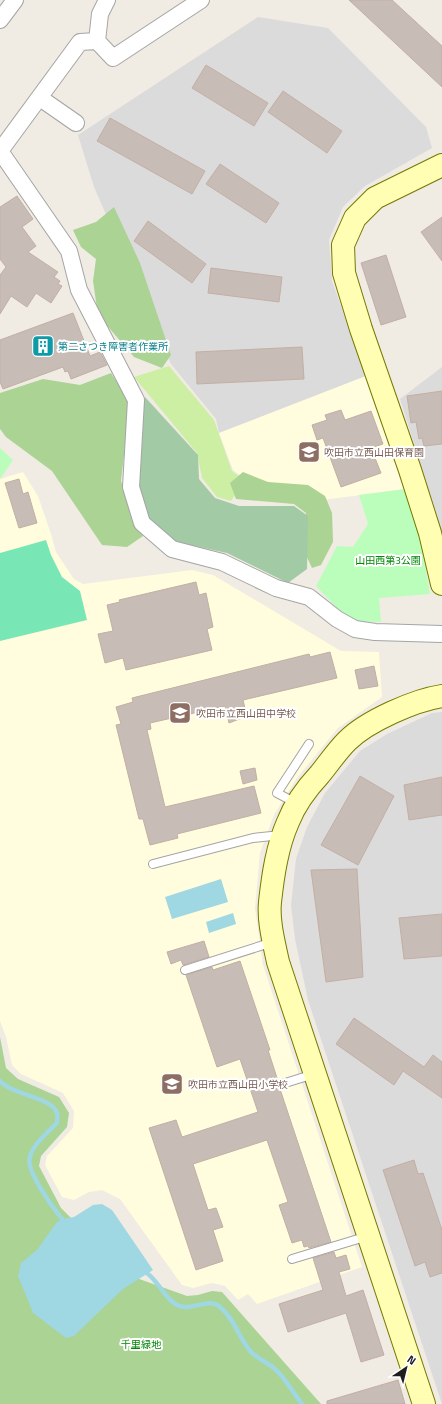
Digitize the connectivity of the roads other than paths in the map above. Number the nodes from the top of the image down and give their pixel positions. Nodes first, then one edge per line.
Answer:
1 (15, 0) edge
2 (107, 0) edge
3 (201, 0) edge
4 (0, 20) edge
5 (97, 41) junction
6 (40, 98) junction
7 (76, 123) dead end
8 (0, 151) edge
9 (442, 165) edge
10 (442, 584) edge
11 (438, 633) edge
12 (442, 696) edge
13 (309, 744) dead end
14 (297, 804) junction
15 (282, 835) junction
16 (154, 864) dead end
17 (274, 942) junction
18 (185, 970) dead end
19 (314, 1074) junction
20 (282, 1084) dead end
21 (368, 1236) junction
22 (292, 1259) dead end
23 (424, 1404) edge

1 - 4 street
2 - 5 street
3 - 5 street
5 - 6 street
6 - 7 street
6 - 8 street
8 - 11 street
9 - 10 street
12 - 14 street
13 - 14 lane
14 - 15 street
15 - 16 lane
15 - 17 street
17 - 18 lane
17 - 19 street
19 - 20 lane
19 - 21 street
21 - 22 lane
21 - 23 street

